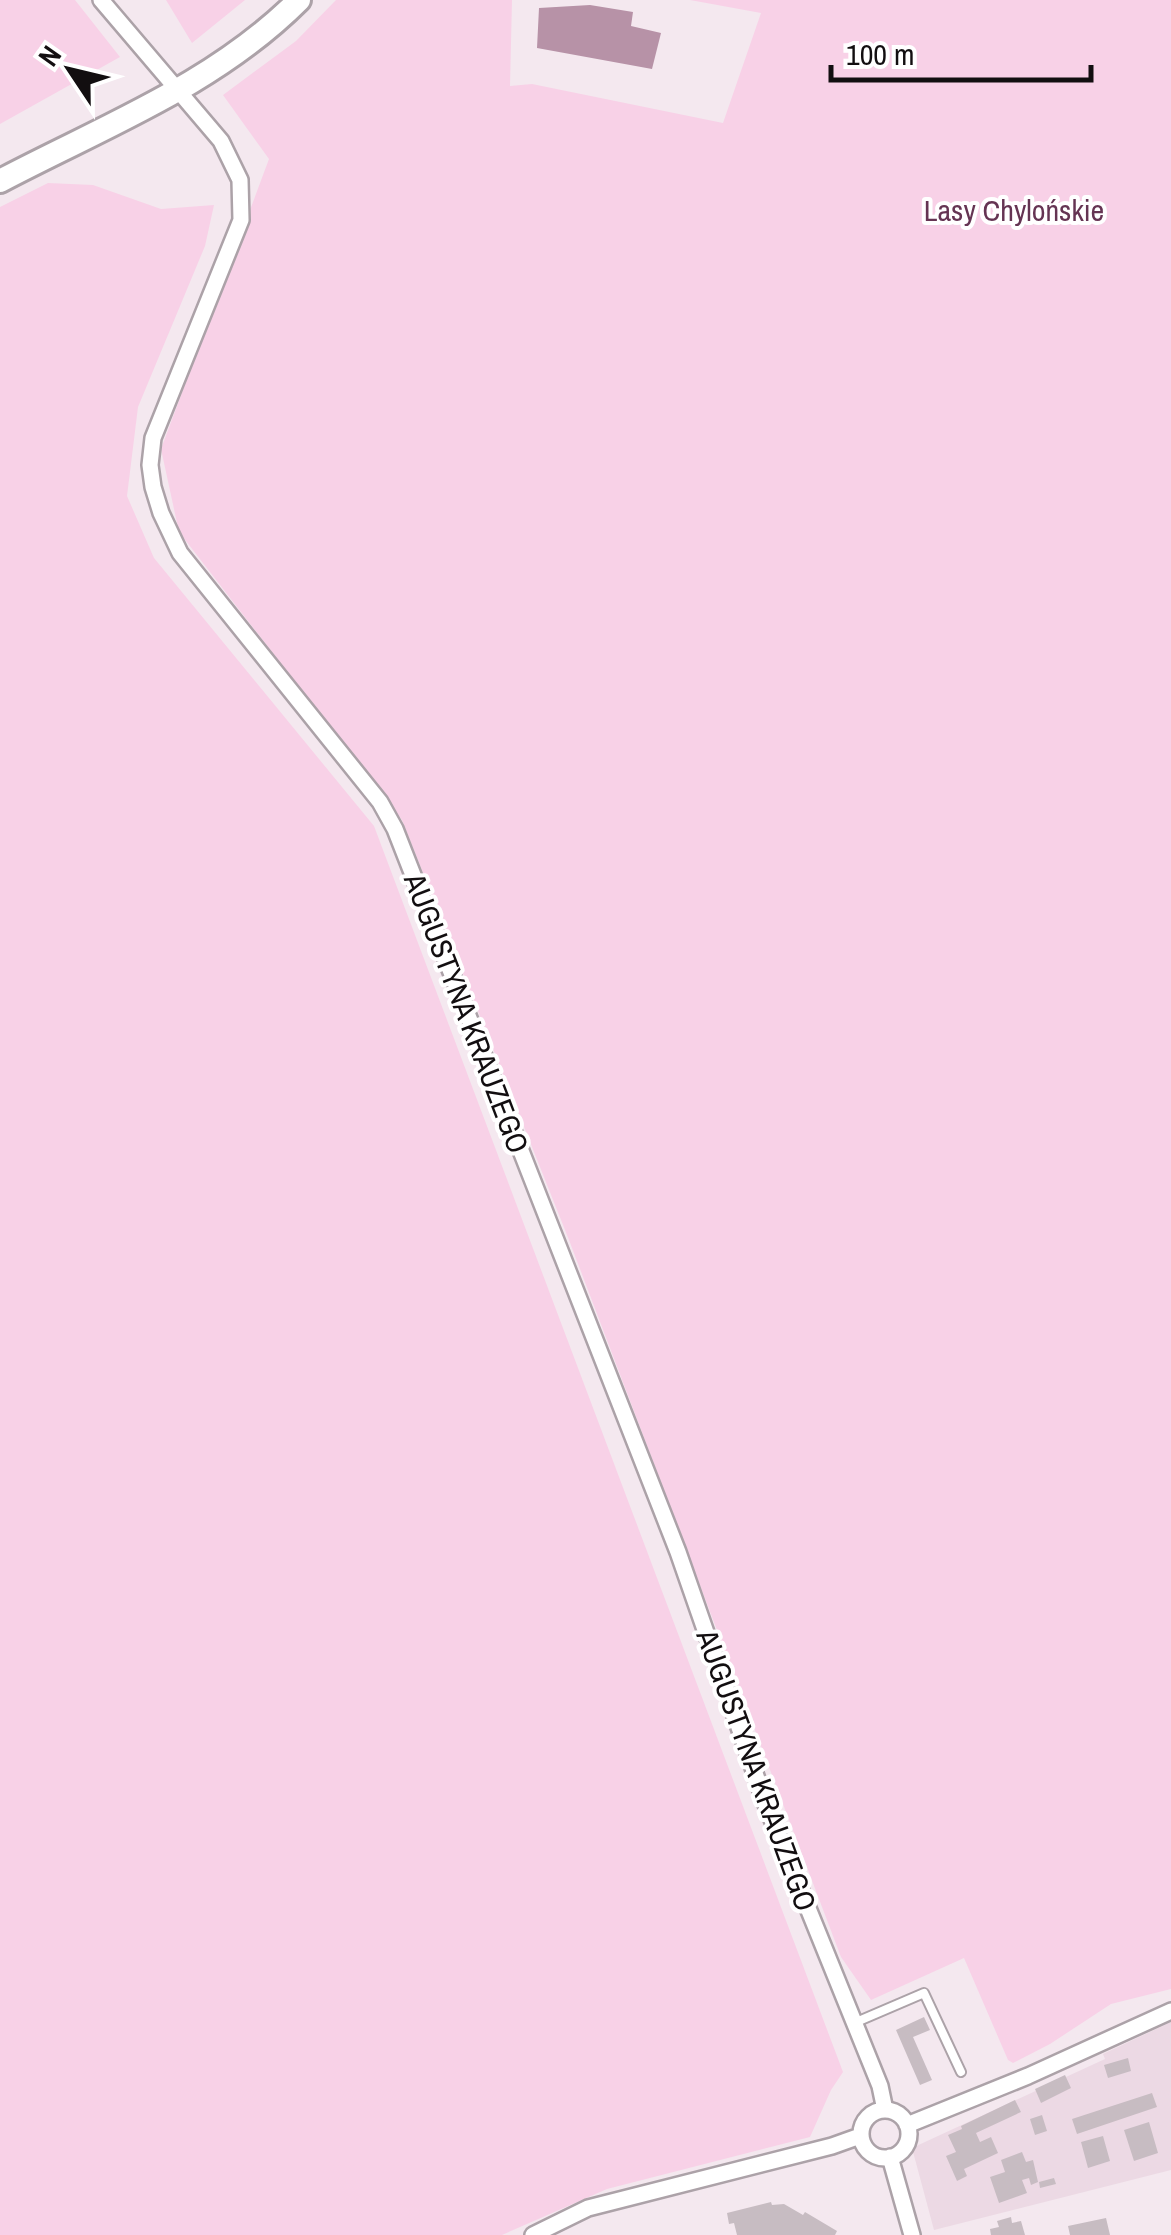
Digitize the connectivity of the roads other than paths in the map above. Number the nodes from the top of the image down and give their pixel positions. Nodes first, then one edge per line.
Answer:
1 (100, 0) edge
2 (299, 0) edge
3 (178, 92) junction
4 (0, 181) edge
5 (1171, 2011) edge
6 (854, 2023) junction
7 (961, 2072) dead end
8 (885, 2110) junction
9 (907, 2125) junction
10 (860, 2136) junction
11 (890, 2158) junction
12 (532, 2235) edge
13 (912, 2235) edge

1 - 3 street, AUGUSTYNA KRAUZEGO
2 - 3 street
3 - 4 street
3 - 6 street, AUGUSTYNA KRAUZEGO
5 - 9 street
6 - 7 lane
6 - 8 street, AUGUSTYNA KRAUZEGO
8 - 9 street
8 - 10 street
9 - 11 street
10 - 11 street
10 - 12 street
11 - 13 street

